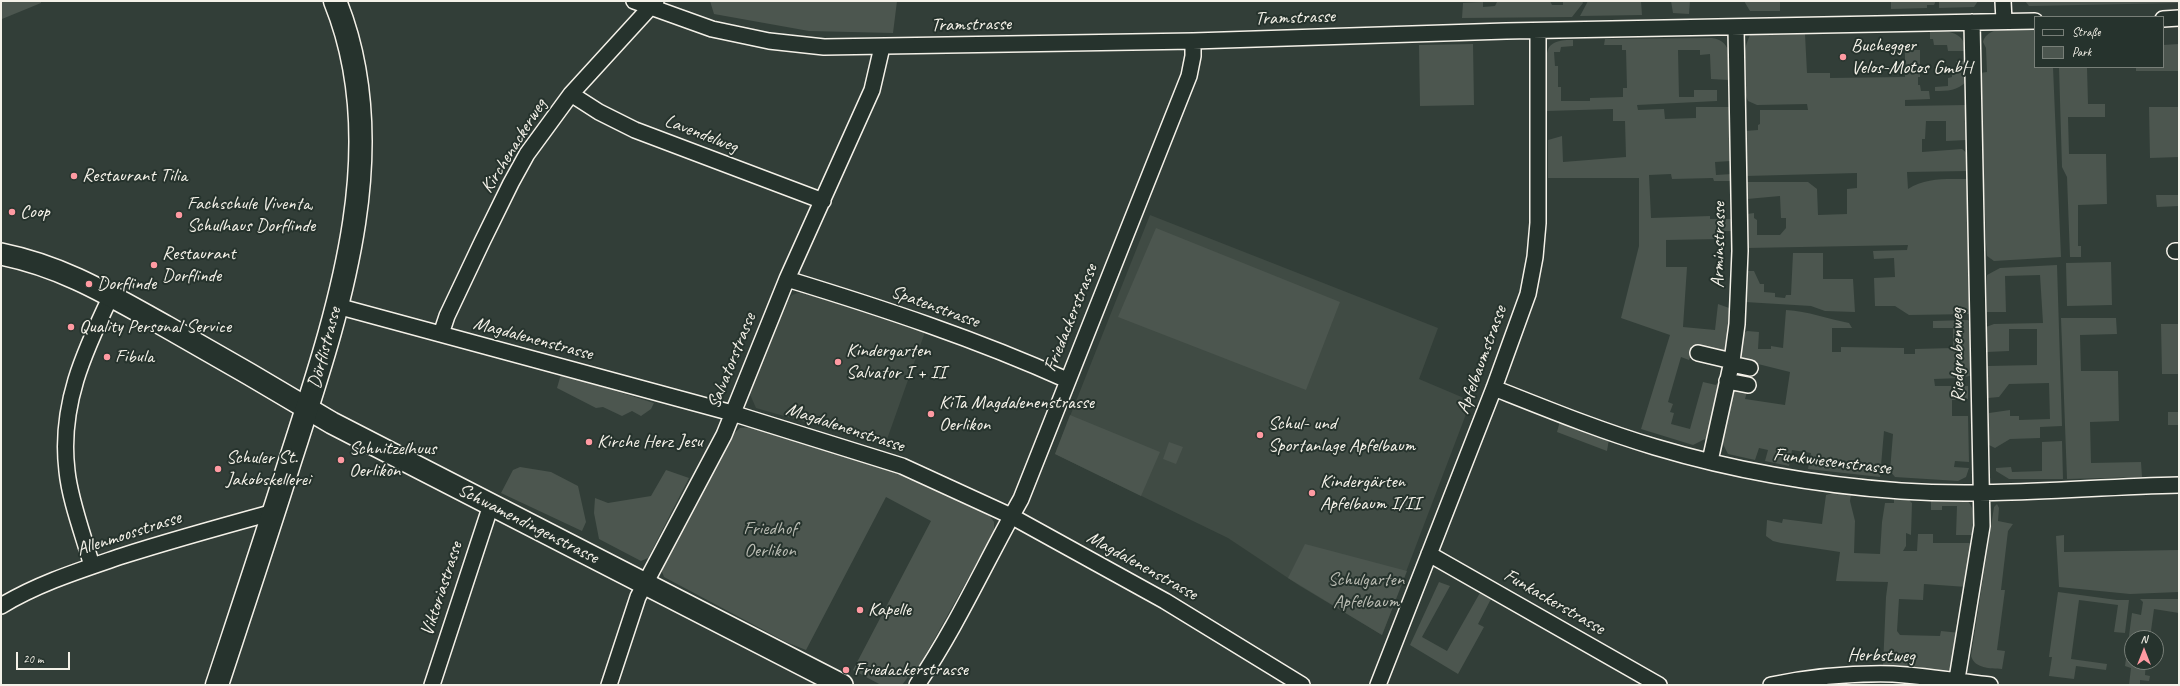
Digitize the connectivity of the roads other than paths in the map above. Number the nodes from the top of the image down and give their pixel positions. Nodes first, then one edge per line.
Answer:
1 (335, 1) edge
2 (634, 1) edge
3 (2003, 1) edge
4 (653, 4) edge
5 (2179, 18) edge
6 (2164, 19) edge
7 (2004, 21) junction
8 (2034, 21) edge
9 (1972, 22) junction
10 (1736, 28) junction
11 (1538, 31) junction
12 (1193, 40) junction
13 (882, 47) junction
14 (571, 94) junction
15 (823, 201) junction
16 (1, 254) edge
17 (787, 279) junction
18 (111, 296) junction
19 (337, 306) junction
20 (441, 334) junction
21 (1698, 353) dead end
22 (1732, 362) junction
23 (1750, 368) dead end
24 (1067, 380) junction
25 (1727, 381) junction
26 (1748, 385) dead end
27 (1494, 388) junction
28 (307, 408) junction
29 (732, 413) junction
30 (1710, 461) junction
31 (2179, 486) edge
32 (1982, 493) junction
33 (490, 505) junction
34 (274, 512) junction
35 (1011, 516) junction
36 (1429, 554) junction
37 (92, 566) junction
38 (646, 584) junction
39 (1, 606) edge
40 (1956, 683) edge
41 (217, 685) edge
42 (432, 685) edge
43 (609, 685) edge
44 (842, 685) edge
45 (917, 685) edge
46 (1302, 685) edge
47 (1378, 685) edge
48 (1659, 685) edge
49 (1771, 685) edge
50 (1990, 685) edge

1 - 19 main road, Dörflistrasse
2 - 4 street, Tramstrasse
3 - 7 street
4 - 13 street, Tramstrasse
4 - 14 street, Kirchenackerweg
5 - 6 street
7 - 8 street, Tramstrasse
7 - 9 street, Tramstrasse
9 - 10 street, Tramstrasse
9 - 32 street, Riedgrabenweg
10 - 11 street, Tramstrasse
10 - 22 street, Arminstrasse
11 - 12 street, Tramstrasse
11 - 27 street, Apfelbaumstrasse
12 - 13 street, Tramstrasse
12 - 24 street, Friedackerstrasse
13 - 15 street, Salvatorstrasse
14 - 15 street, Lavendelweg
14 - 20 street, Kirchenackerweg
15 - 17 street, Salvatorstrasse
16 - 18 street, Schwamendingenstrasse
17 - 24 street, Spatenstrasse
17 - 29 street, Salvatorstrasse
18 - 28 street, Schwamendingenstrasse
18 - 37 street
19 - 20 street, Magdalenenstrasse
19 - 28 main road, Dörflistrasse
20 - 29 street, Magdalenenstrasse
21 - 22 street
22 - 23 street
22 - 25 street, Arminstrasse
24 - 35 street, Friedackerstrasse
25 - 26 street
25 - 30 street, Arminstrasse
27 - 30 street, Funkwiesenstrasse
27 - 36 street, Apfelbaumstrasse
28 - 33 street, Schwamendingenstrasse
28 - 34 main road, Dörflistrasse
29 - 35 street, Magdalenenstrasse
29 - 38 street, Salvatorstrasse
30 - 32 street, Funkwiesenstrasse
31 - 32 street, Funkwiesenstrasse
32 - 40 street, Riedgrabenweg
33 - 38 street, Schwamendingenstrasse
33 - 42 street, Viktoriastrasse
34 - 37 street, Allenmoosstrasse
34 - 41 main road, Dörflistrasse
35 - 45 street, Friedackerstrasse
35 - 46 street, Magdalenenstrasse
36 - 47 street, Apfelbaumstrasse
36 - 48 street, Funkackerstrasse
37 - 39 street, Allenmoosstrasse
38 - 43 street, Salvatorstrasse
38 - 44 street, Schwamendingenstrasse
40 - 49 street, Herbstweg
40 - 50 street, Herbstweg

